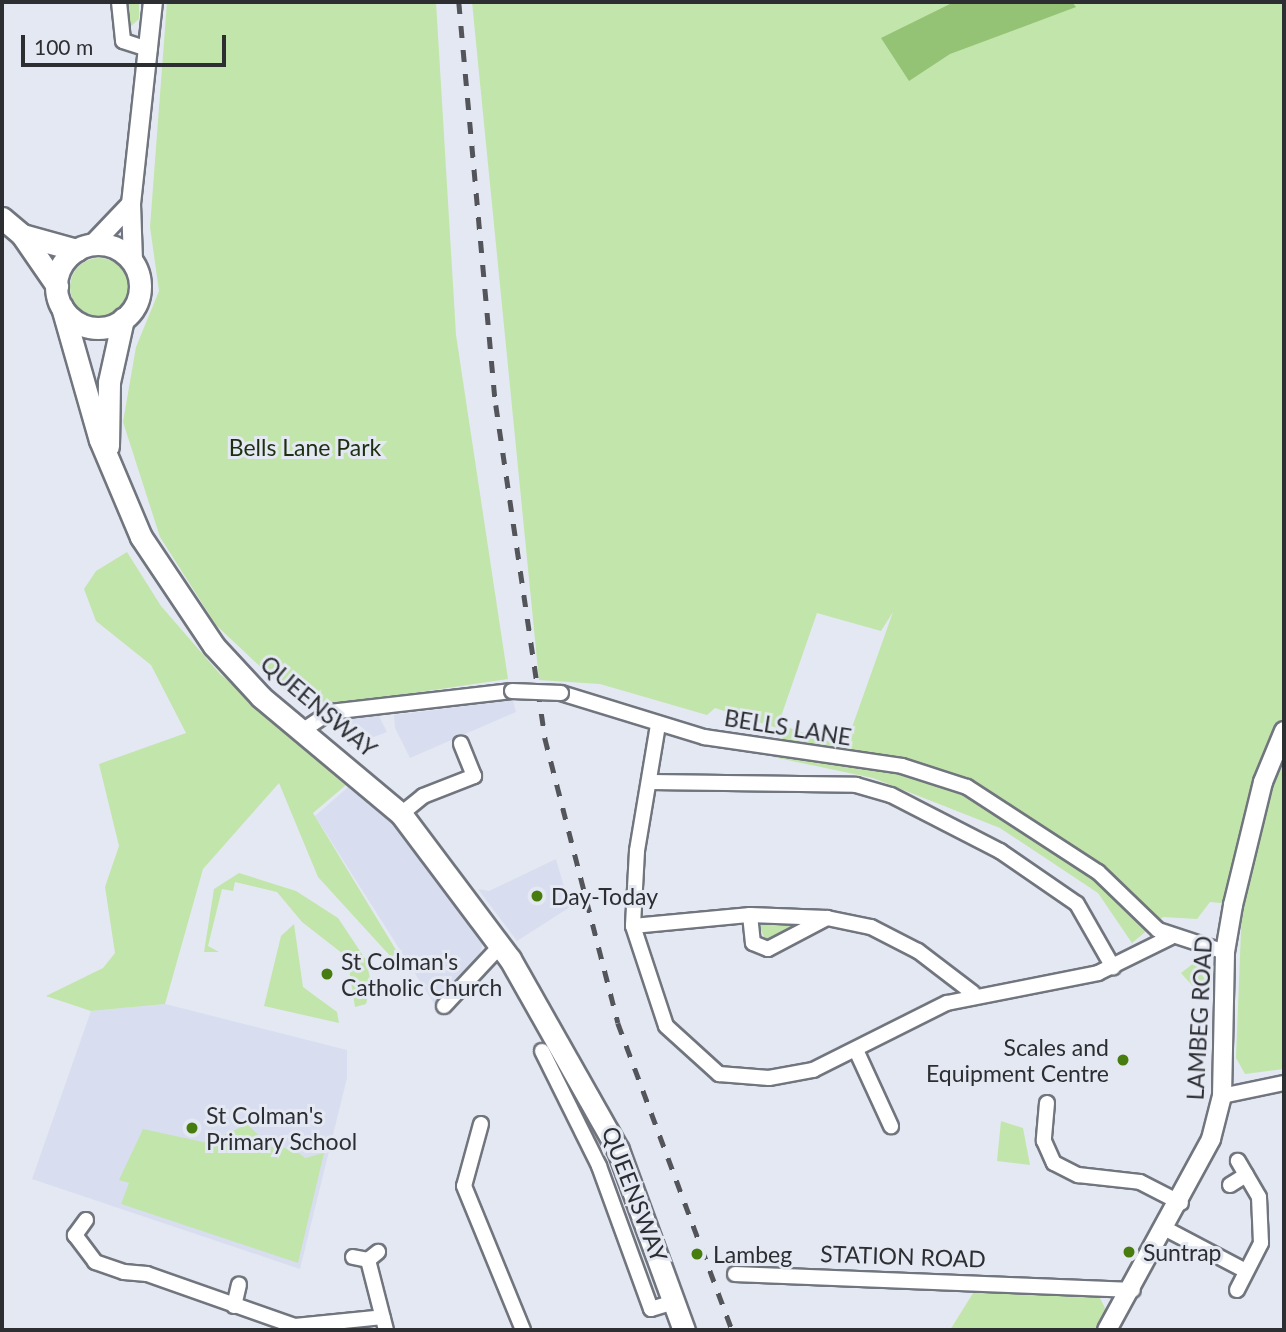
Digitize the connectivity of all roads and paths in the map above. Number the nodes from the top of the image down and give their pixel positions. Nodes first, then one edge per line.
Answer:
1 (118, 2) edge
2 (153, 2) edge
3 (150, 51) junction
4 (131, 204) junction
5 (2, 218) edge
6 (22, 234) junction
7 (85, 247) junction
8 (133, 261) junction
9 (57, 286) junction
10 (62, 307) junction
11 (123, 319) junction
12 (108, 456) junction
13 (655, 724) junction
14 (1284, 730) edge
15 (302, 731) junction
16 (461, 744) dead end
17 (651, 782) junction
18 (401, 814) junction
19 (750, 915) junction
20 (827, 918) junction
21 (633, 926) junction
22 (1171, 937) junction
23 (501, 945) junction
24 (1225, 952) junction
25 (1113, 967) junction
26 (973, 993) junction
27 (444, 1006) dead end
28 (856, 1049) junction
29 (542, 1051) dead end
30 (575, 1067) junction
31 (557, 1078) junction
32 (1284, 1083) edge
33 (1222, 1096) junction
34 (1047, 1103) dead end
35 (891, 1126) dead end
36 (481, 1132) dead end
37 (1238, 1161) dead end
38 (1246, 1175) junction
39 (1230, 1185) dead end
40 (1181, 1203) junction
41 (86, 1220) dead end
42 (1166, 1229) junction
43 (366, 1256) dead end
44 (1247, 1271) junction
45 (735, 1274) dead end
46 (239, 1285) dead end
47 (1133, 1290) junction
48 (1237, 1290) dead end
49 (674, 1302) junction
50 (234, 1306) junction
51 (385, 1323) edge
52 (523, 1330) edge
53 (684, 1330) edge
54 (1107, 1330) edge

1 - 3 street
2 - 3 main road
3 - 4 main road
4 - 7 main road
4 - 8 main road
5 - 6 highway
6 - 7 highway
6 - 9 highway
7 - 8 highway
7 - 9 highway
8 - 11 highway
9 - 10 highway
10 - 11 highway
10 - 12 highway, QUEENSWAY
11 - 12 highway, QUEENSWAY
12 - 15 highway, QUEENSWAY
13 - 15 street, BELLS LANE, bridge
13 - 17 street
13 - 22 street, BELLS LANE
14 - 24 main road, LAMBEG ROAD
15 - 18 highway, QUEENSWAY
16 - 18 street
17 - 21 street
17 - 25 street
18 - 23 highway, QUEENSWAY
19 - 20 street
19 - 20 street
19 - 21 street
20 - 26 street
21 - 28 street
22 - 24 street, BELLS LANE
22 - 25 street
23 - 27 street
23 - 30 highway, QUEENSWAY
24 - 33 main road, LAMBEG ROAD
25 - 26 street
26 - 28 street
28 - 35 street
29 - 31 street, QUEENSWAY
30 - 31 street
30 - 49 highway, QUEENSWAY
31 - 49 street, QUEENSWAY
32 - 33 street
33 - 40 main road, LAMBEG ROAD
34 - 40 street
36 - 52 street
37 - 38 street
38 - 39 street
38 - 44 street
40 - 42 main road, LAMBEG ROAD
41 - 50 street
42 - 44 street
42 - 47 main road, LAMBEG ROAD
43 - 51 street
44 - 48 street
45 - 47 street, STATION ROAD
46 - 50 street
47 - 54 main road, LAMBEG ROAD
49 - 53 highway, QUEENSWAY
50 - 51 street

